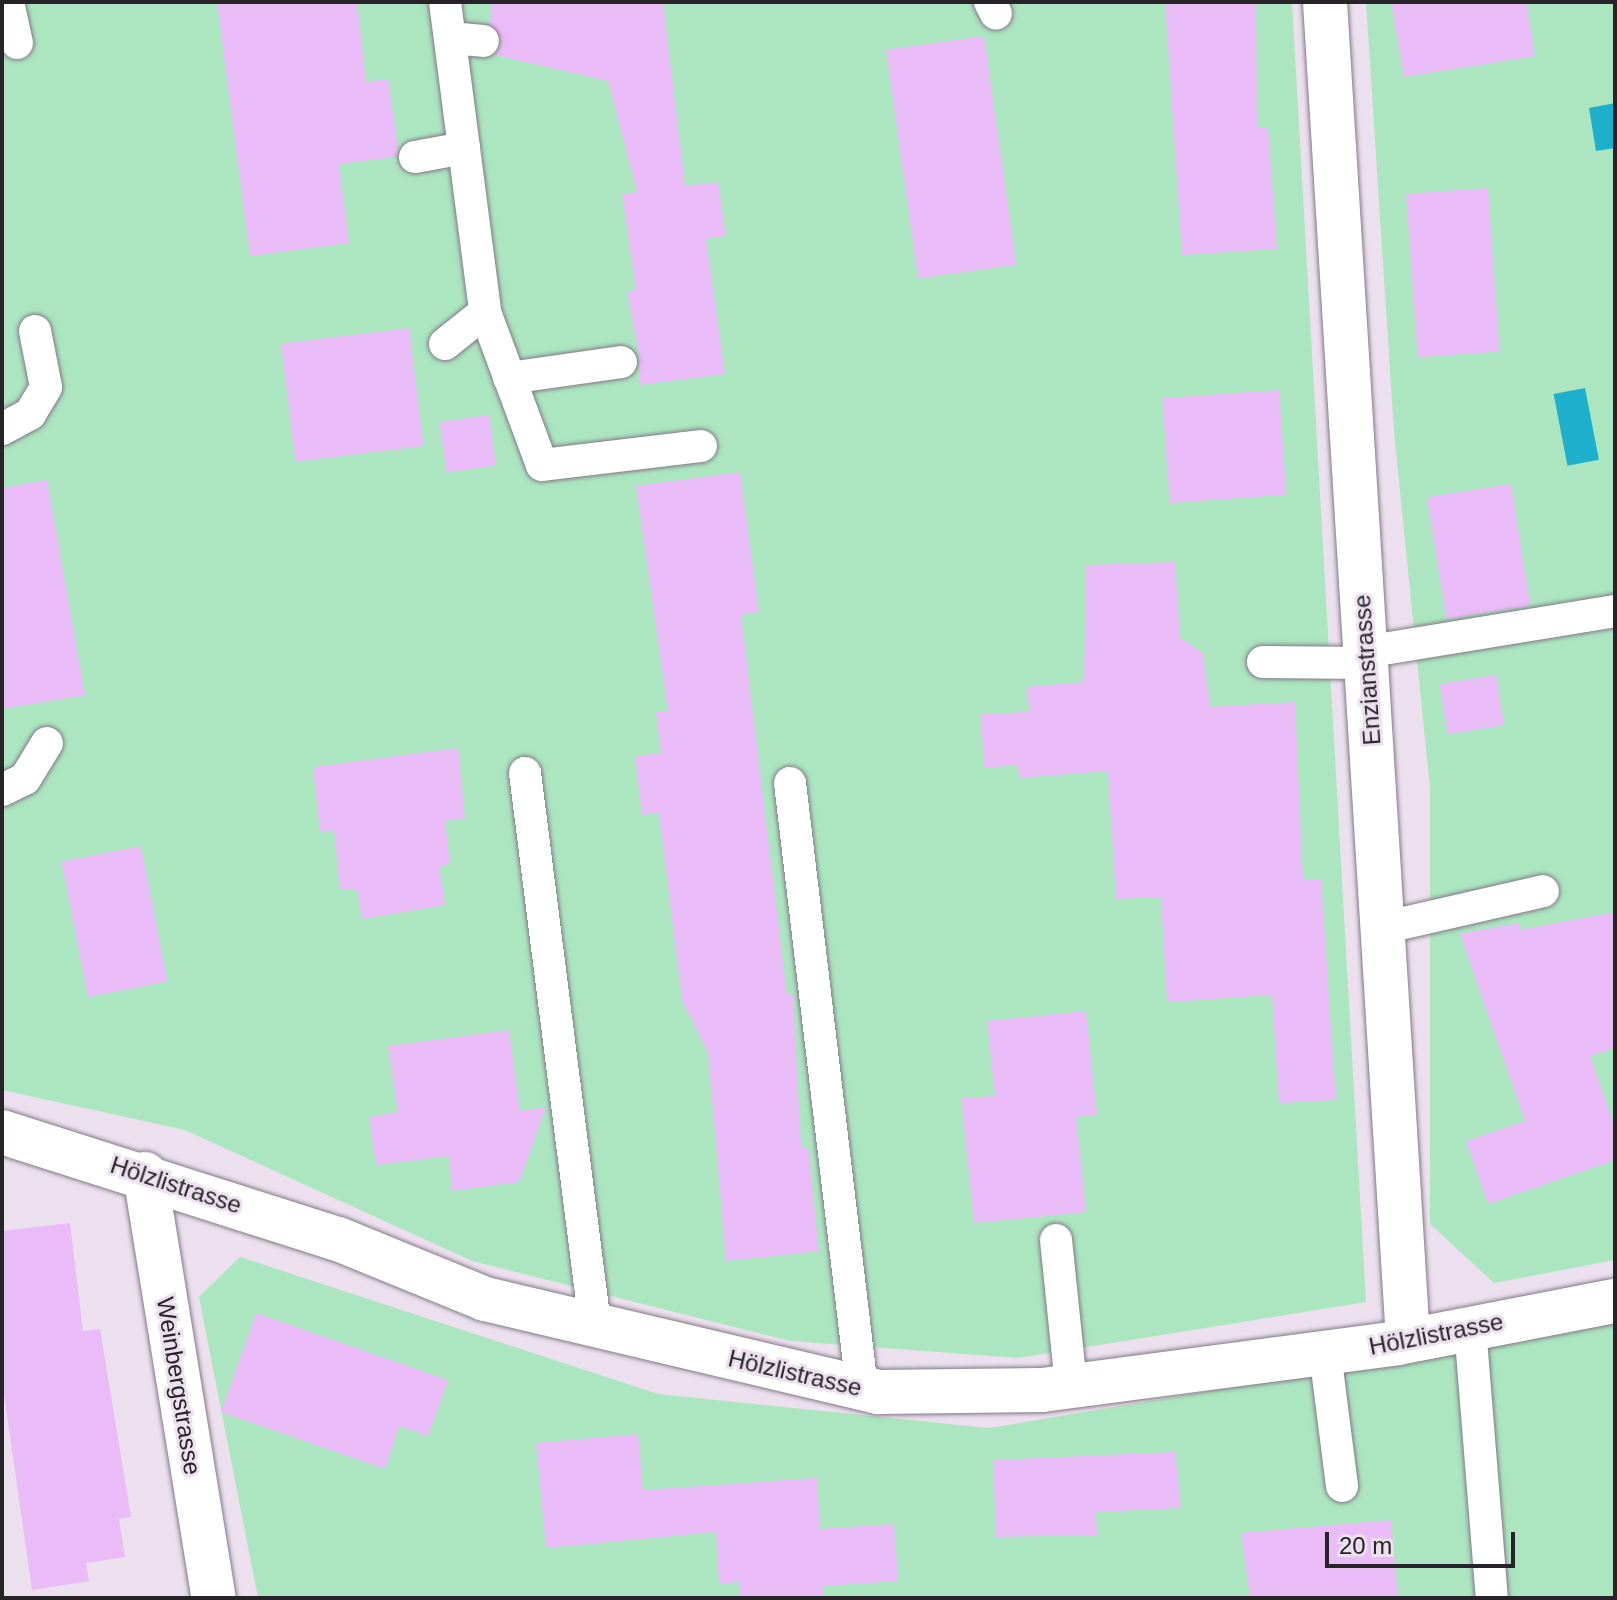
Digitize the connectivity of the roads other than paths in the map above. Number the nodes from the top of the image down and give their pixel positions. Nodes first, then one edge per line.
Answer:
1 (8, 2) edge
2 (445, 2) edge
3 (1325, 2) edge
4 (450, 38) junction
5 (483, 41) dead end
6 (17, 43) dead end
7 (464, 148) junction
8 (415, 157) dead end
9 (485, 312) junction
10 (35, 331) dead end
11 (445, 344) dead end
12 (621, 362) dead end
13 (509, 378) junction
14 (2, 429) edge
15 (701, 446) dead end
16 (1615, 611) edge
17 (1366, 658) junction
18 (1263, 662) dead end
19 (47, 743) dead end
20 (525, 773) dead end
21 (790, 783) dead end
22 (2, 790) edge
23 (1543, 891) dead end
24 (1382, 928) junction
25 (2, 1132) edge
26 (145, 1174) junction
27 (1056, 1240) dead end
28 (1615, 1301) edge
29 (595, 1325) junction
30 (1470, 1327) junction
31 (1408, 1339) junction
32 (1325, 1353) junction
33 (1071, 1386) junction
34 (862, 1389) junction
35 (1342, 1486) dead end
36 (214, 1598) edge
37 (1492, 1598) edge

1 - 6 lane
2 - 4 lane
3 - 17 street, Enzianstrasse
4 - 5 lane
4 - 7 lane
7 - 8 lane
7 - 9 lane
9 - 11 lane
9 - 13 lane
10 - 14 lane
12 - 13 lane
13 - 15 lane
16 - 17 lane
17 - 18 lane
17 - 24 street, Enzianstrasse
19 - 22 lane
20 - 29 lane
21 - 34 lane
23 - 24 lane
24 - 31 street, Enzianstrasse
25 - 26 street, Hölzlistrasse
26 - 29 street, Hölzlistrasse
26 - 36 street, Weinbergstrasse
27 - 33 lane
28 - 30 street, Hölzlistrasse
29 - 34 street, Hölzlistrasse
30 - 31 street, Hölzlistrasse
30 - 37 lane
31 - 32 street, Hölzlistrasse
32 - 33 street, Hölzlistrasse
32 - 35 lane
33 - 34 street, Hölzlistrasse

